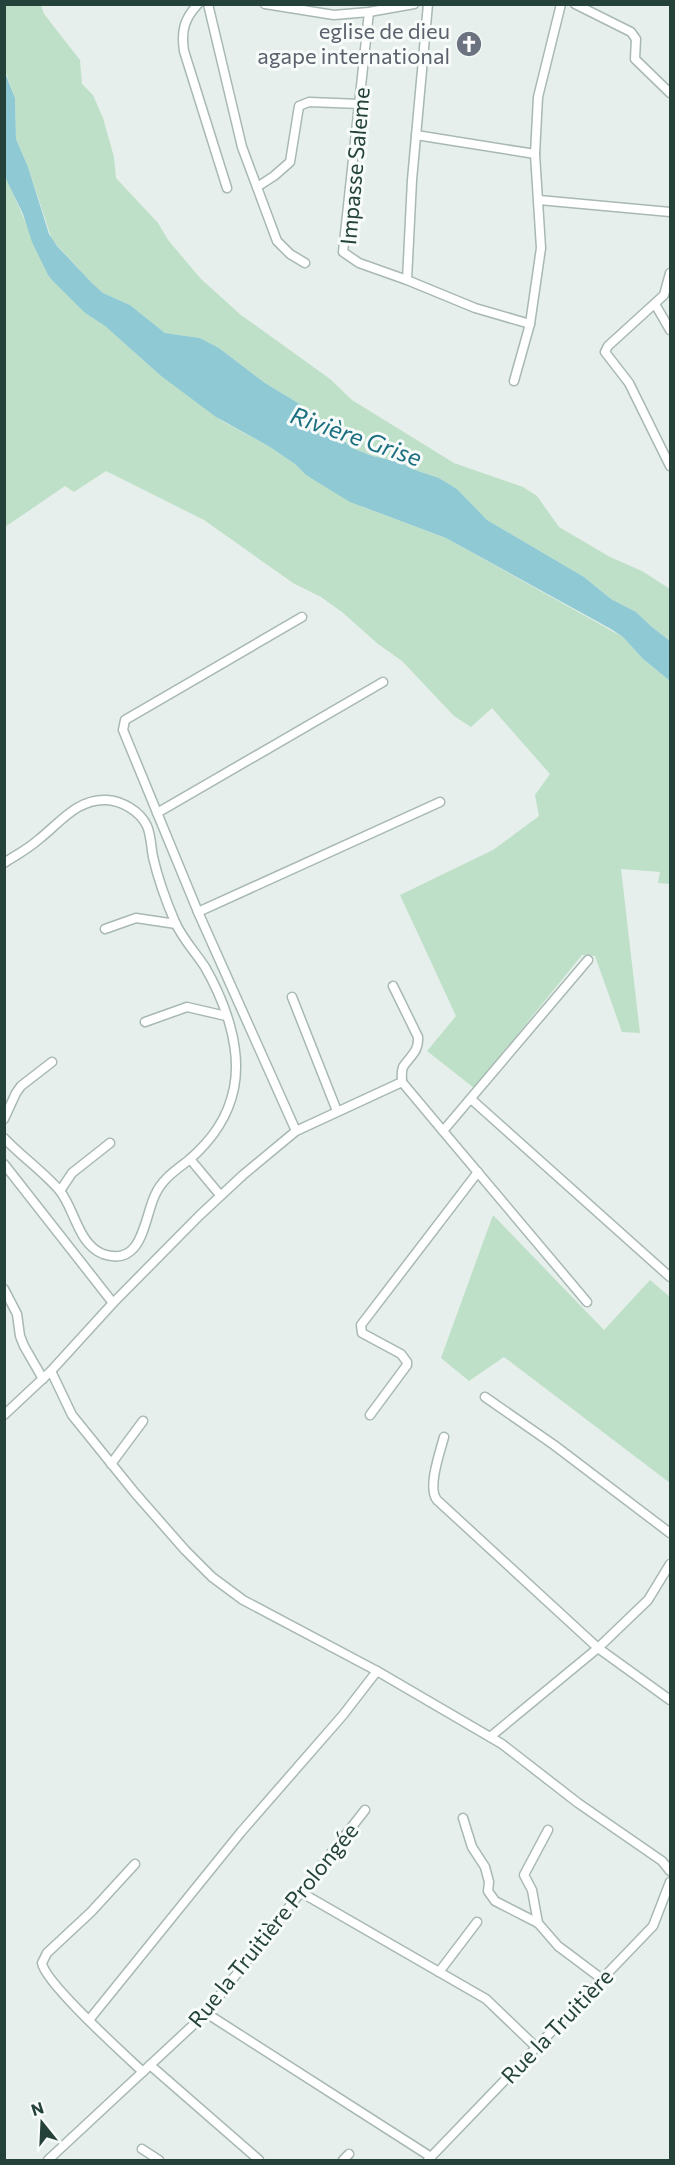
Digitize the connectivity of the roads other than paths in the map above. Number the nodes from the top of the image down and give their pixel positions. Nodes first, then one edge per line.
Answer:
1 (198, 4) edge
2 (208, 4) edge
3 (265, 4) edge
4 (414, 4) edge
5 (428, 4) edge
6 (561, 4) edge
7 (575, 4) edge
8 (369, 12) junction
9 (670, 93) edge
10 (360, 104) junction
11 (416, 135) junction
12 (535, 154) junction
13 (257, 187) junction
14 (227, 188) dead end
15 (539, 200) junction
16 (670, 212) edge
17 (305, 263) dead end
18 (670, 273) edge
19 (407, 280) junction
20 (655, 304) junction
21 (530, 324) junction
22 (670, 330) edge
23 (514, 381) dead end
24 (670, 466) edge
25 (302, 617) dead end
26 (384, 682) dead end
27 (440, 802) dead end
28 (157, 813) junction
29 (4, 863) edge
30 (198, 912) junction
31 (176, 924) junction
32 (105, 929) dead end
33 (588, 960) dead end
34 (393, 986) dead end
35 (292, 997) dead end
36 (226, 1016) junction
37 (145, 1022) dead end
38 (52, 1062) dead end
39 (402, 1082) junction
40 (471, 1099) junction
41 (337, 1111) junction
42 (4, 1119) edge
43 (296, 1131) junction
44 (443, 1131) junction
45 (4, 1138) edge
46 (110, 1143) dead end
47 (190, 1159) junction
48 (4, 1164) edge
49 (478, 1172) junction
50 (60, 1191) junction
51 (220, 1195) junction
52 (670, 1277) edge
53 (4, 1288) edge
54 (587, 1302) dead end
55 (113, 1303) junction
56 (51, 1371) junction
57 (43, 1379) junction
58 (485, 1397) dead end
59 (4, 1415) edge
60 (370, 1415) dead end
61 (143, 1421) dead end
62 (444, 1437) dead end
63 (111, 1464) junction
64 (670, 1533) edge
65 (670, 1564) edge
66 (598, 1648) junction
67 (377, 1671) junction
68 (670, 1700) edge
69 (490, 1737) junction
70 (365, 1810) dead end
71 (463, 1818) dead end
72 (548, 1830) dead end
73 (135, 1864) dead end
74 (670, 1871) edge
75 (670, 1882) edge
76 (302, 1893) junction
77 (477, 1922) dead end
78 (538, 1923) junction
79 (440, 1972) junction
80 (602, 1979) junction
81 (206, 2013) junction
82 (89, 2020) junction
83 (537, 2047) junction
84 (150, 2065) junction
85 (143, 2072) junction
86 (142, 2149) dead end
87 (430, 2159) edge
88 (48, 2160) edge
89 (159, 2160) edge
90 (259, 2160) edge

1 - 14 street
2 - 13 street
3 - 8 street
4 - 8 street
5 - 11 street
6 - 12 street
7 - 9 street
8 - 10 street, Impasse Saleme
10 - 13 street
10 - 19 street, Impasse Saleme
11 - 12 street
11 - 19 street
12 - 15 street
13 - 17 street
15 - 16 street
15 - 21 street
18 - 20 street
19 - 21 street
20 - 22 street
20 - 24 street
21 - 23 street
25 - 28 street
26 - 28 street
27 - 30 street
28 - 30 street
29 - 31 street
30 - 43 street
31 - 32 street
31 - 36 street
33 - 40 street
34 - 39 street
35 - 41 street
36 - 37 street
36 - 47 street
38 - 42 street
39 - 41 street
39 - 44 street
40 - 44 street
40 - 52 street
41 - 43 street
43 - 51 street
44 - 49 street
45 - 50 street
46 - 50 street
47 - 50 street
47 - 51 street
48 - 55 street
49 - 54 street
49 - 60 street
51 - 55 street
53 - 57 street
55 - 56 street
56 - 57 street
56 - 63 street
57 - 59 street
58 - 64 street
61 - 63 street
62 - 66 street
63 - 67 street
65 - 66 street
66 - 68 street
66 - 69 street
67 - 69 street
67 - 82 street
69 - 74 street
70 - 76 street, Rue la Truitière Prolongée
71 - 78 street
72 - 78 street
73 - 82 street
75 - 80 street, Rue la Truitière
76 - 79 street
76 - 81 street, Rue la Truitière Prolongée
77 - 79 street
78 - 80 street
79 - 83 street
80 - 83 street, Rue la Truitière
81 - 84 street, Rue la Truitière Prolongée
81 - 87 street
82 - 85 street
83 - 87 street, Rue la Truitière
84 - 85 street, Rue la Truitière Prolongée
84 - 90 street
85 - 88 street, Rue la Truitière Prolongée
86 - 89 street

